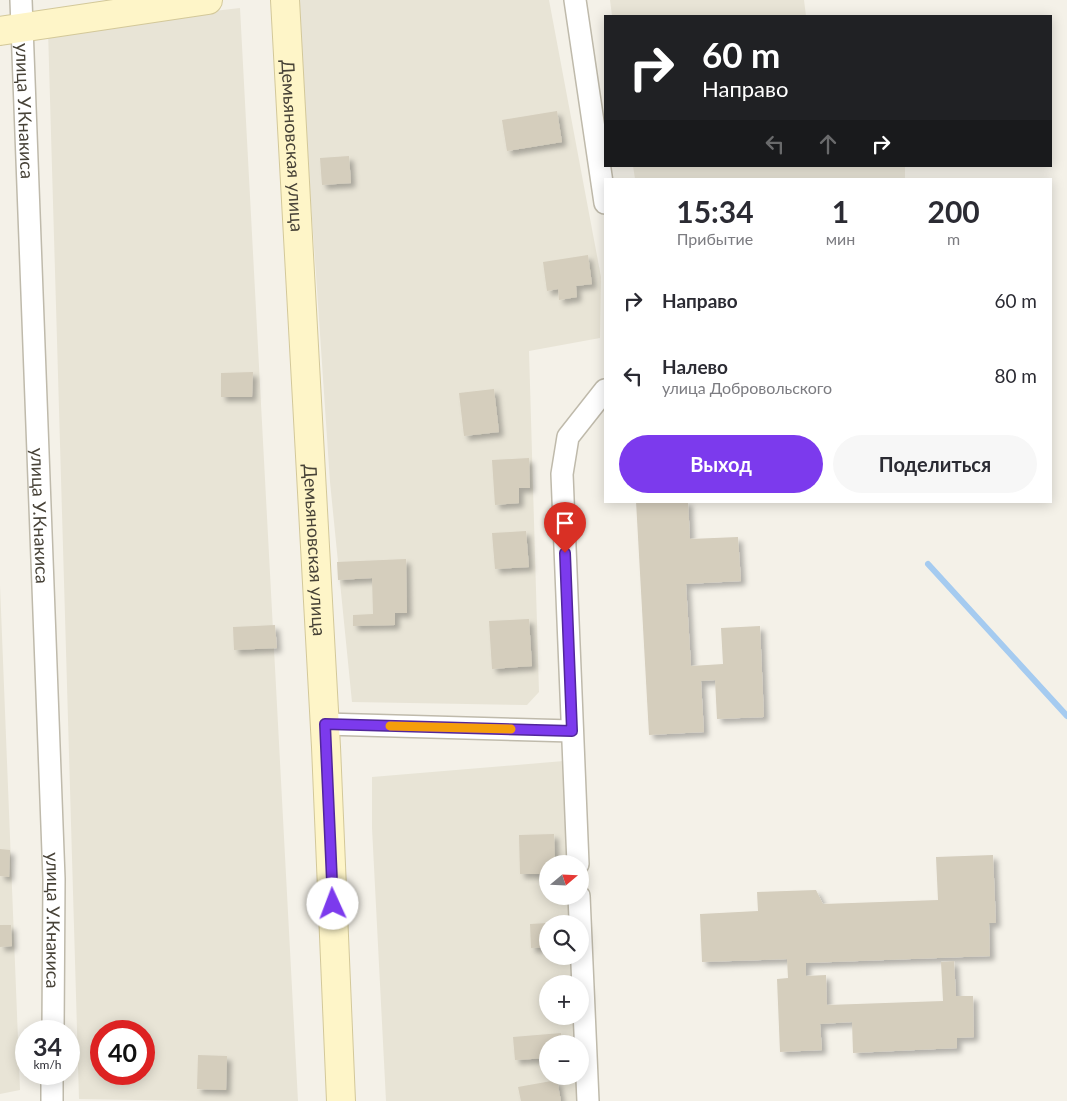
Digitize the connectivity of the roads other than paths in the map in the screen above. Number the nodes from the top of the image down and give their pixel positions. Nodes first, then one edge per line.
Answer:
1 (21, 0) edge
2 (208, 0) edge
3 (285, 0) edge
4 (575, 0) edge
5 (11, 29) edge
6 (604, 196) edge
7 (604, 391) edge
8 (325, 724) junction
9 (572, 731) junction
10 (578, 855) edge
11 (579, 905) edge
12 (53, 1020) edge
13 (52, 1085) edge
14 (52, 1101) edge
15 (341, 1101) edge
16 (588, 1101) edge

1 - 5 street, улица У.Кнакиса
2 - 5 street
3 - 8 street, Демьяновская улица
4 - 6 street
5 - 12 street, улица У.Кнакиса
7 - 9 street
8 - 9 street
8 - 15 street, Демьяновская улица
9 - 10 street
11 - 16 street
13 - 14 street

